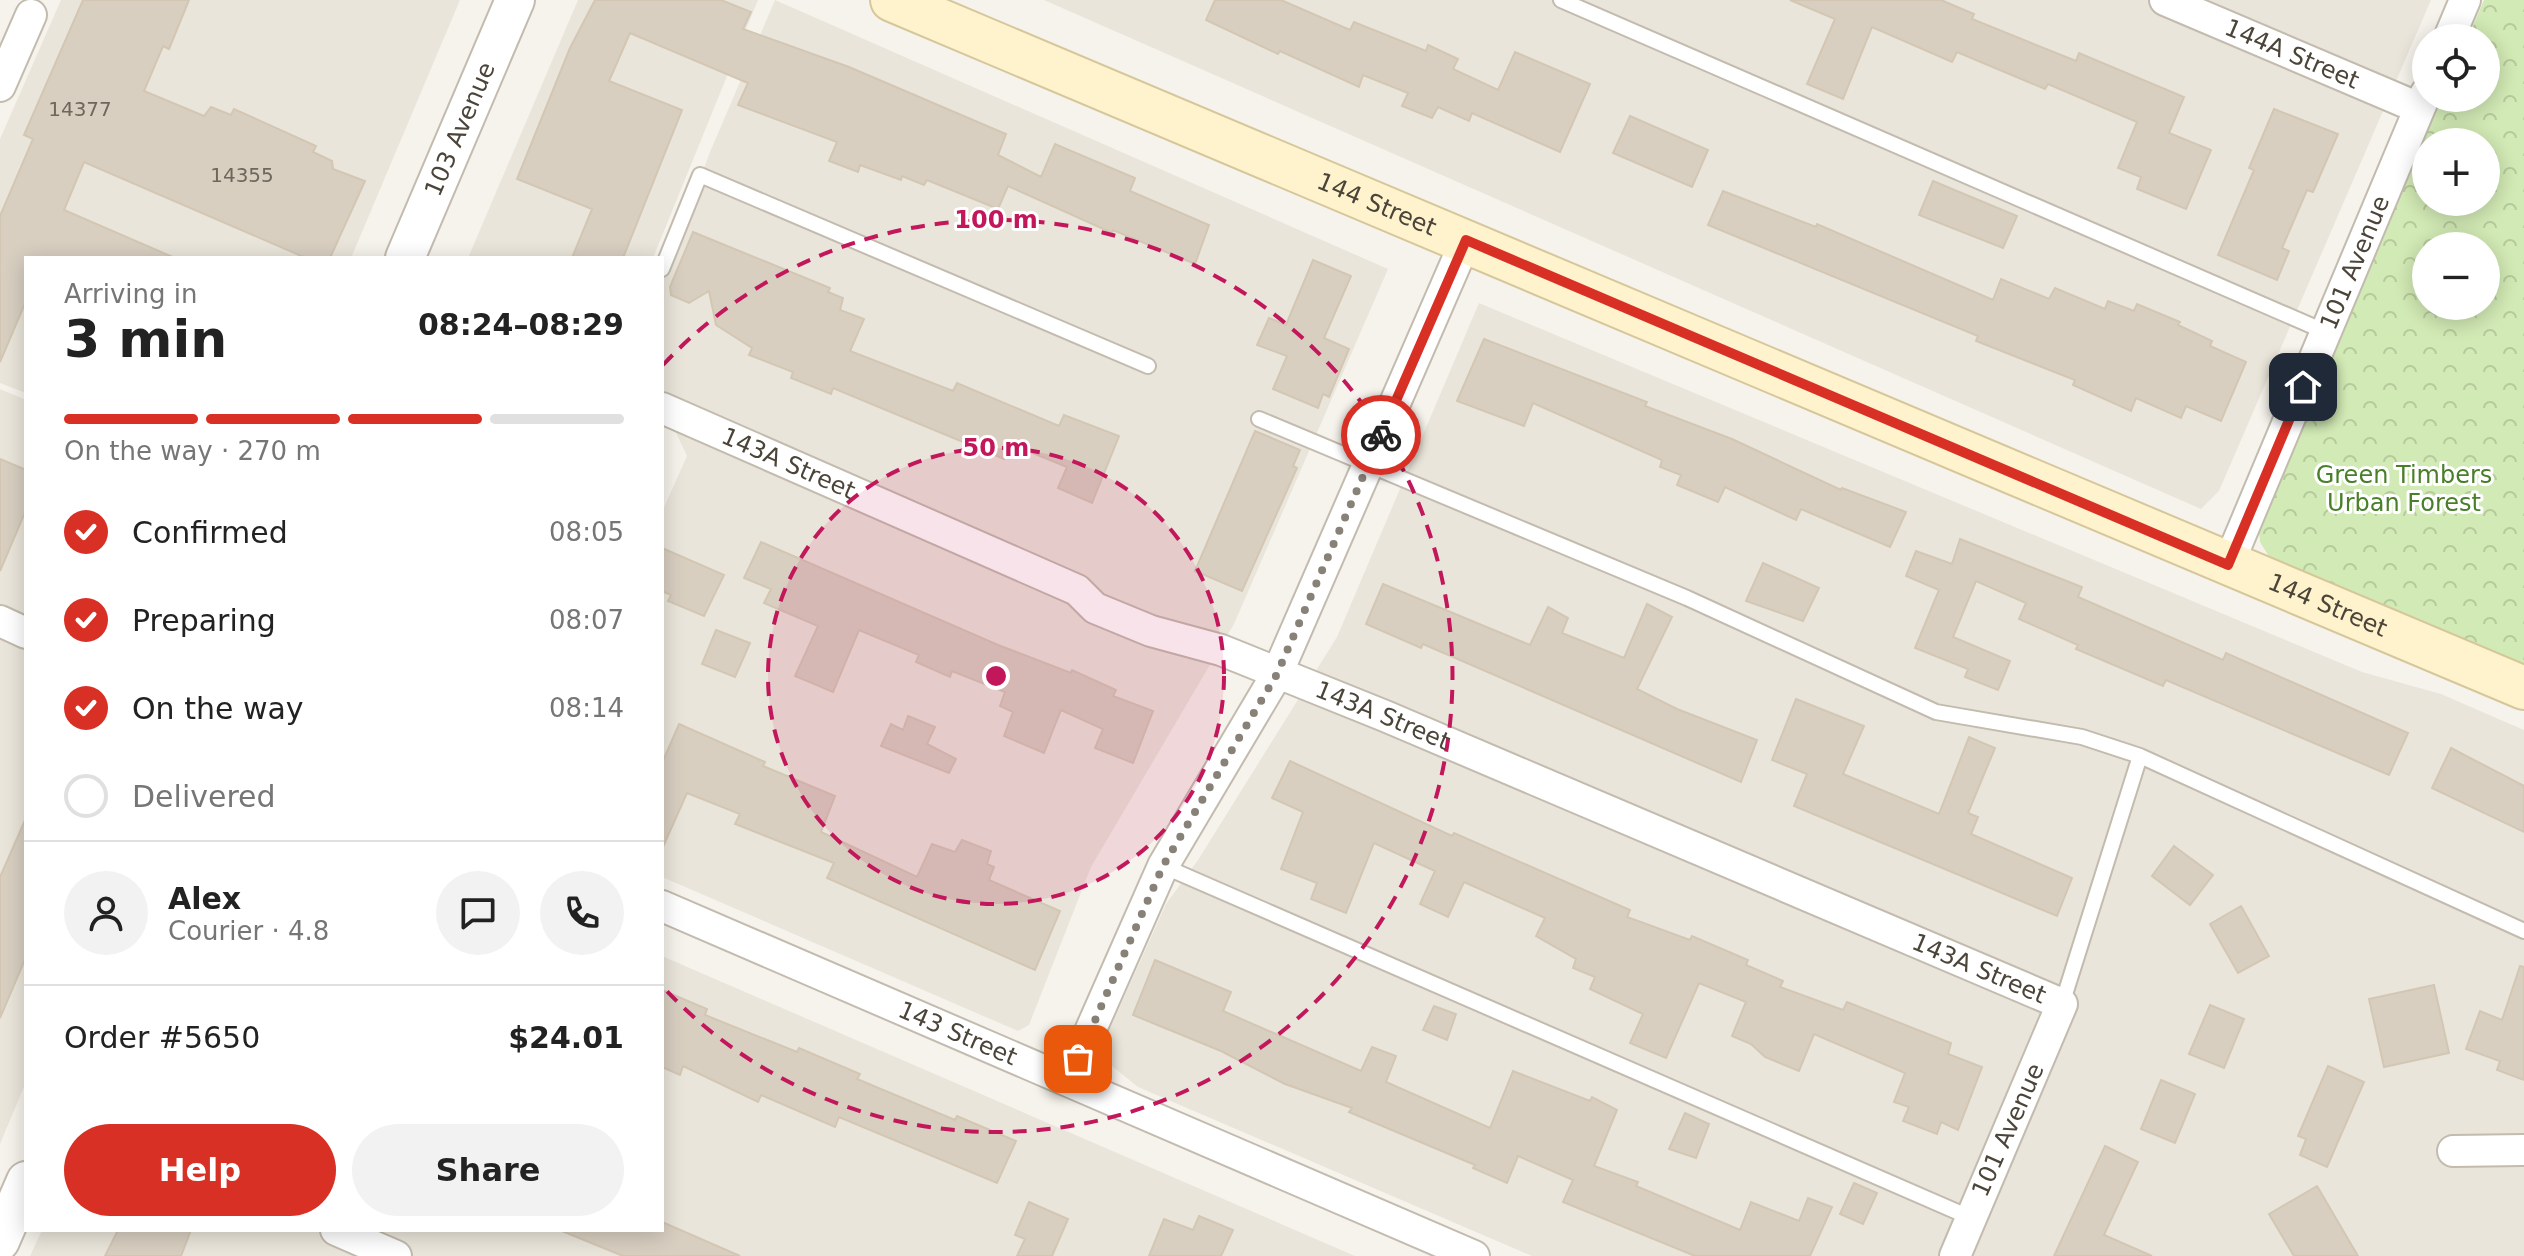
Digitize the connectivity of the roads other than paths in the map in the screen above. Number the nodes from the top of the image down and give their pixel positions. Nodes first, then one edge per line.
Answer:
1 (515, 0) edge
2 (892, 0) edge
3 (1561, 0) edge
4 (2165, 0) edge
5 (2465, 0) edge
6 (34, 8) edge
7 (2455, 24) edge
8 (0, 86) edge
9 (2412, 97) edge
10 (2418, 112) edge
11 (1466, 240) junction
12 (406, 256) edge
13 (664, 264) edge
14 (2326, 332) junction
15 (1148, 366) dead end
16 (664, 409) edge
17 (1259, 419) dead end
18 (1369, 464) junction
19 (2228, 565) junction
20 (0, 621) edge
21 (24, 632) edge
22 (1277, 674) junction
23 (2524, 688) edge
24 (2140, 756) junction
25 (1163, 866) junction
26 (664, 907) edge
27 (2524, 931) edge
28 (2062, 1004) junction
29 (1069, 1079) junction
30 (2524, 1150) edge
31 (2453, 1151) dead end
32 (24, 1186) edge
33 (1969, 1217) junction
34 (341, 1232) edge
35 (0, 1241) edge
36 (1466, 1254) edge
37 (396, 1256) edge
38 (1955, 1256) edge

1 - 12 street, 103 Avenue
2 - 11 main road, 144 Street
3 - 14 lane
4 - 9 street, 144A Street
5 - 7 street
6 - 8 street
10 - 14 street, 101 Avenue
11 - 18 street
11 - 19 main road, 144 Street
13 - 15 lane
14 - 19 street, 101 Avenue
16 - 22 street, 143A Street
17 - 18 lane
18 - 22 street
18 - 24 lane
19 - 23 main road, 144 Street
20 - 21 street
22 - 25 street
22 - 28 street, 143A Street
24 - 27 lane
24 - 28 lane
25 - 29 street
25 - 33 lane
26 - 29 street, 143 Street
28 - 33 street, 101 Avenue
29 - 36 street, 143 Street
30 - 31 street
32 - 35 street
33 - 38 street, 101 Avenue
34 - 37 street

